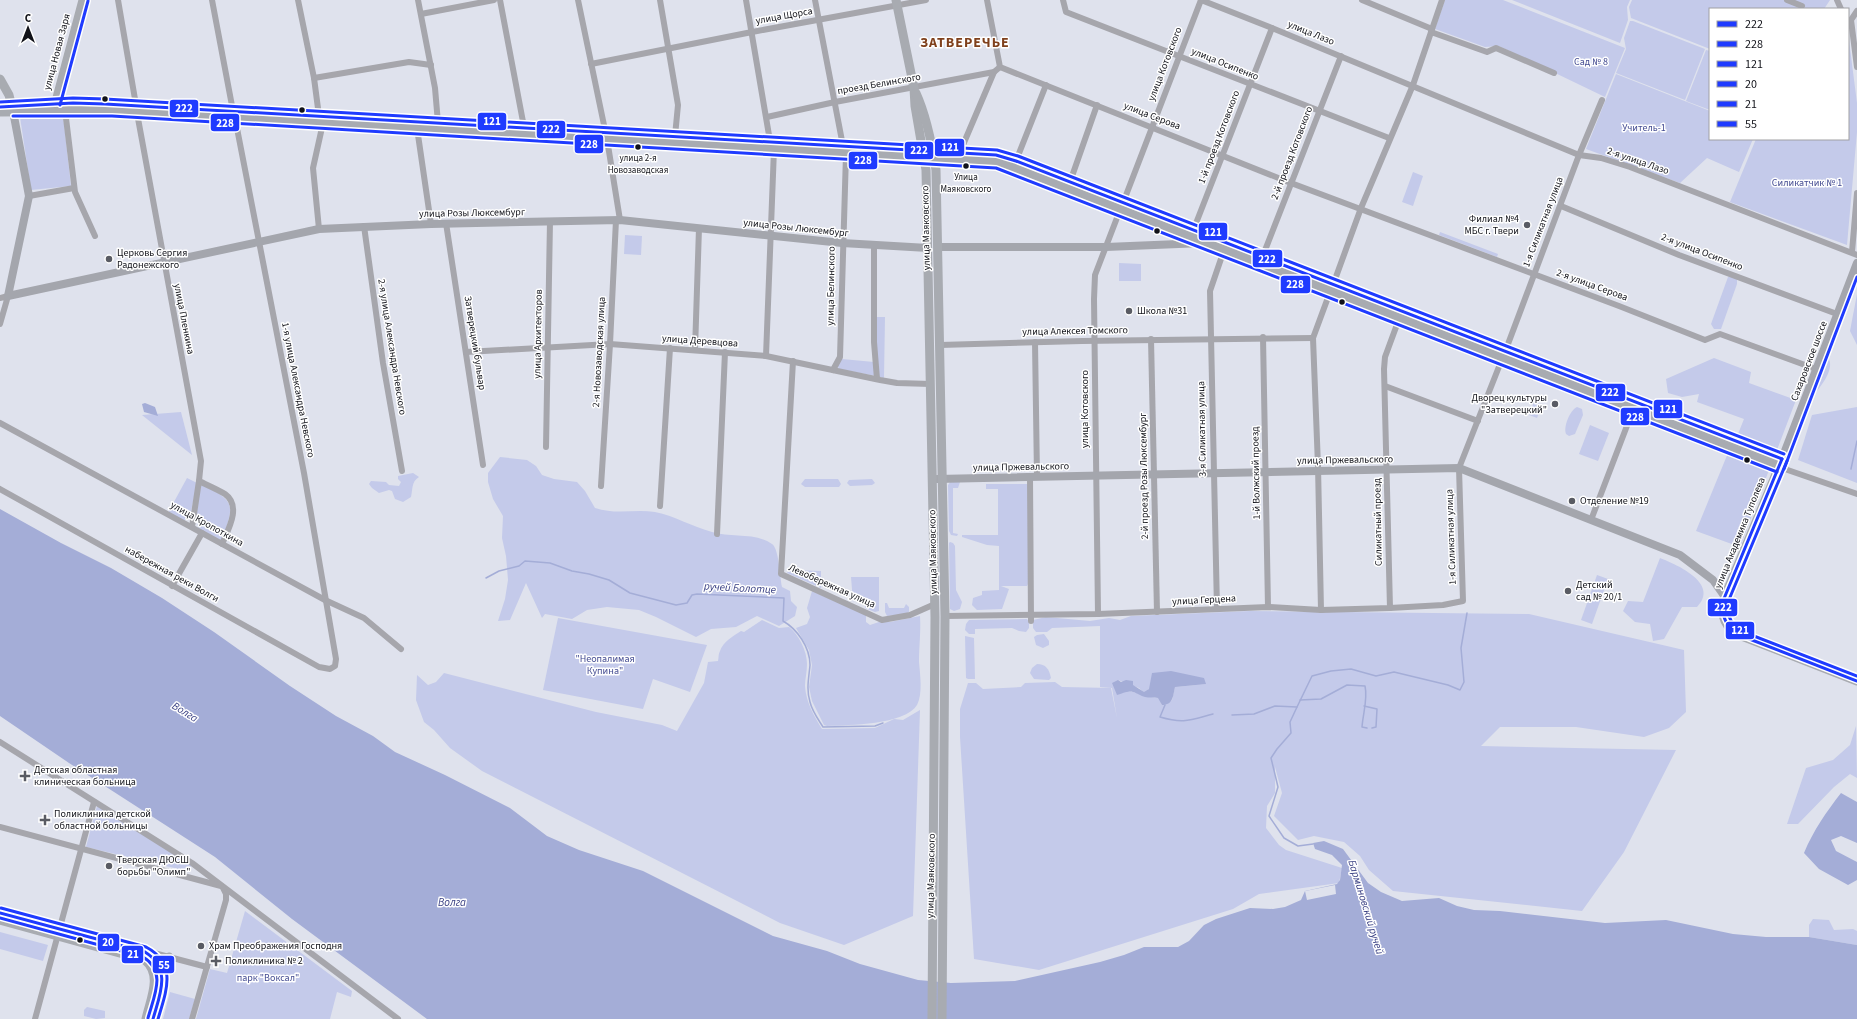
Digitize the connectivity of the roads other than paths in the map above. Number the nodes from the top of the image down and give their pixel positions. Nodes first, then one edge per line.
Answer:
1 (83, 0) edge
2 (118, 0) edge
3 (212, 0) edge
4 (298, 0) edge
5 (418, 0) edge
6 (494, 0) edge
7 (500, 0) edge
8 (578, 0) edge
9 (660, 0) edge
10 (746, 0) edge
11 (815, 0) edge
12 (926, 0) edge
13 (987, 0) edge
14 (1063, 0) edge
15 (1201, 0) edge
16 (1442, 0) edge
17 (1787, 0) edge
18 (1806, 0) edge
19 (1366, 1) edge
20 (896, 3) edge
21 (1802, 8) edge
22 (1857, 11) edge
23 (421, 14) junction
24 (819, 20) junction
25 (1850, 24) edge
26 (1272, 28) junction
27 (1431, 30) junction
28 (752, 32) junction
29 (669, 48) junction
30 (1179, 56) junction
31 (1341, 56) junction
32 (591, 64) junction
33 (431, 65) junction
34 (1000, 67) junction
35 (1857, 67) edge
36 (994, 72) junction
37 (1554, 73) dead end
38 (314, 78) junction
39 (0, 79) edge
40 (1250, 85) junction
41 (1412, 85) junction
42 (1046, 86) junction
43 (914, 88) junction
44 (1602, 100) dead end
45 (835, 102) junction
46 (1097, 105) junction
47 (68, 106) junction
48 (0, 107) edge
49 (54, 107) junction
50 (12, 109) junction
51 (137, 109) junction
52 (0, 112) edge
53 (1319, 112) junction
54 (237, 114) junction
55 (767, 117) junction
56 (321, 119) junction
57 (438, 123) junction
58 (524, 127) junction
59 (1152, 127) junction
60 (417, 128) junction
61 (429, 129) junction
62 (605, 135) junction
63 (675, 136) junction
64 (1389, 138) junction
65 (772, 145) junction
66 (844, 150) junction
67 (960, 152) junction
68 (923, 154) junction
69 (1223, 154) junction
70 (1579, 154) junction
71 (934, 155) junction
72 (1016, 161) junction
73 (1070, 182) junction
74 (1291, 183) junction
75 (74, 188) junction
76 (1857, 193) edge
77 (29, 196) junction
78 (1122, 206) junction
79 (1561, 206) junction
80 (1361, 208) junction
81 (618, 220) junction
82 (550, 221) junction
83 (446, 223) junction
84 (431, 224) junction
85 (1855, 224) edge
86 (364, 226) junction
87 (699, 228) junction
88 (319, 229) junction
89 (1193, 231) junction
90 (96, 236) dead end
91 (770, 236) junction
92 (1206, 240) junction
93 (259, 242) junction
94 (842, 243) junction
95 (874, 246) junction
96 (1106, 247) junction
97 (928, 248) junction
98 (938, 248) junction
99 (1224, 250) junction
100 (1854, 254) edge
101 (1262, 258) junction
102 (164, 262) junction
103 (1857, 263) edge
104 (1534, 274) junction
105 (10, 287) junction
106 (1332, 289) junction
107 (22, 293) junction
108 (4, 297) edge
109 (1837, 314) junction
110 (1399, 319) junction
111 (0, 324) edge
112 (1263, 337) junction
113 (1210, 338) junction
114 (1313, 338) junction
115 (1151, 339) junction
116 (1095, 340) junction
117 (1034, 342) junction
118 (610, 344) junction
119 (940, 345) junction
120 (547, 347) junction
121 (670, 348) junction
122 (695, 350) junction
123 (466, 352) junction
124 (725, 352) junction
125 (766, 356) junction
126 (1503, 356) junction
127 (793, 361) junction
128 (1816, 369) junction
129 (833, 370) junction
130 (877, 379) junction
131 (931, 384) junction
132 (1385, 386) junction
133 (1633, 410) junction
134 (1478, 421) junction
135 (0, 423) edge
136 (546, 447) dead end
137 (1780, 463) junction
138 (483, 465) dead end
139 (1459, 468) junction
140 (1387, 469) junction
141 (1318, 470) junction
142 (402, 471) dead end
143 (1266, 472) junction
144 (1213, 473) junction
145 (1154, 474) junction
146 (1096, 476) junction
147 (1034, 477) junction
148 (943, 479) junction
149 (933, 480) junction
150 (199, 481) junction
151 (601, 486) dead end
152 (0, 489) edge
153 (1857, 494) edge
154 (660, 506) dead end
155 (1591, 520) junction
156 (192, 527) junction
157 (202, 532) junction
158 (717, 534) dead end
159 (222, 544) junction
160 (172, 586) junction
161 (1725, 597) junction
162 (325, 600) junction
163 (1463, 601) joint
164 (935, 604) junction
165 (1268, 607) junction
166 (1390, 608) junction
167 (1217, 609) junction
168 (1321, 610) junction
169 (1157, 612) junction
170 (1031, 614) junction
171 (1098, 614) junction
172 (945, 616) junction
173 (1031, 621) dead end
174 (401, 649) dead end
175 (335, 666) joint
176 (1857, 681) edge
177 (0, 742) edge
178 (94, 802) junction
179 (0, 827) edge
180 (81, 849) junction
181 (222, 886) junction
182 (937, 904) junction
183 (0, 913) edge
184 (0, 920) edge
185 (58, 932) junction
186 (143, 955) junction
187 (169, 957) junction
188 (207, 967) junction
189 (162, 983) junction
190 (35, 1019) edge
191 (146, 1019) edge
192 (153, 1019) edge
193 (192, 1019) edge
194 (398, 1019) edge
195 (932, 1019) edge
196 (942, 1019) edge

1 - 49 main road, улица Новая Заря
2 - 51 street, улица Пленкина
3 - 54 street, 1-я улица Александра Невского
4 - 38 street
5 - 23 street
6 - 23 street
7 - 58 street
8 - 32 street, 2-я Новозаводская улица
9 - 29 street
10 - 28 street
11 - 24 street, улица Белинского
12 - 20 street, улица Щорса
13 - 34 street
14 - 30 street, улица Осипенко
15 - 26 street, улица Лазо
15 - 30 street, улица Котовского
16 - 27 street
17 - 21 street
18 - 21 street
19 - 27 street
20 - 24 street, улица Щорса
20 - 43 main road, улица Маяковского
22 - 25 street
23 - 33 street
24 - 28 street, улица Щорса
24 - 45 street, улица Белинского
25 - 35 street
26 - 31 street, улица Лазо
26 - 40 street, 1-й проезд Котовского
27 - 37 street
27 - 41 street
28 - 29 street, улица Щорса
28 - 55 street
29 - 32 street, улица Щорса
29 - 63 street
30 - 40 street, улица Осипенко
30 - 59 street, улица Котовского
31 - 41 street, улица Лазо
31 - 53 street, 2-й проезд Котовского
32 - 62 street, 2-я Новозаводская улица
33 - 38 street
33 - 57 street
34 - 36 street, проезд Белинского
34 - 42 street, улица Серова
36 - 43 street, проезд Белинского
36 - 67 street, проезд Белинского
38 - 56 street
39 - 50 main road
40 - 53 street, улица Осипенко
40 - 69 street, 1-й проезд Котовского
41 - 64 street
41 - 70 street, 2-я улица Лазо
42 - 46 street, улица Серова
42 - 72 street
43 - 45 street, проезд Белинского
43 - 68 main road, улица Маяковского
43 - 71 main road, улица Маяковского
44 - 70 street, 1-я Силикатная улица
45 - 55 street, проезд Белинского
45 - 66 street, улица Белинского
46 - 59 street, улица Серова
46 - 73 street
47 - 49 main road
47 - 51 main road
47 - 75 street
48 - 50 main road
49 - 50 main road
50 - 52 main road
50 - 77 street
51 - 54 main road
51 - 102 street, улица Пленкина
53 - 64 street, улица Осипенко
53 - 74 street, 2-й проезд Котовского
54 - 56 main road
54 - 93 street, 1-я улица Александра Невского
55 - 65 street
56 - 57 main road
56 - 60 main road
56 - 88 street
57 - 58 main road
57 - 61 main road
58 - 62 main road
59 - 69 street, улица Серова
59 - 78 street, улица Котовского
60 - 61 main road
60 - 84 street
61 - 62 main road
62 - 63 main road
62 - 65 main road
62 - 81 street, 2-я Новозаводская улица
63 - 65 main road
64 - 80 street
65 - 66 main road
65 - 66 main road
65 - 91 street
66 - 68 main road
66 - 94 street, улица Белинского
67 - 71 main road
67 - 72 main road
68 - 71 main road
68 - 97 main road, улица Маяковского
69 - 74 street, улица Серова
69 - 89 street, 1-й проезд Котовского
70 - 79 street, 1-я Силикатная улица
70 - 100 street, 2-я улица Лазо
71 - 78 main road
71 - 98 main road, улица Маяковского
72 - 73 main road
73 - 78 main road
74 - 80 street, улица Серова
74 - 101 street, 2-й проезд Котовского
75 - 77 street
75 - 90 street
76 - 85 street
77 - 105 street
78 - 89 main road
78 - 92 main road
78 - 96 street, улица Котовского
79 - 104 street, 1-я Силикатная улица
79 - 109 street, 2-я улица Осипенко
80 - 104 street, 2-я улица Серова
80 - 106 street
81 - 82 street, улица Розы Люксембург
81 - 87 street, улица Розы Люксембург
81 - 118 street, 2-я Новозаводская улица
82 - 83 street, улица Розы Люксембург
82 - 120 street, улица Архитекторов
83 - 84 street, улица Розы Люксембург
83 - 123 street, Затверецкий бульвар
84 - 86 street, улица Розы Люксембург
85 - 100 street
86 - 88 street, улица Розы Люксембург
86 - 142 street, 2-я улица Александра Невского
87 - 91 street, улица Розы Люксембург
87 - 122 street
88 - 93 street, улица Розы Люксембург
89 - 92 main road
91 - 94 street, улица Розы Люксембург
91 - 125 street
92 - 96 street
92 - 99 main road
92 - 101 main road
93 - 102 street, улица Розы Люксембург
93 - 162 street, 1-я улица Александра Невского
94 - 95 street, улица Розы Люксембург
94 - 129 street, улица Белинского
95 - 97 street, улица Розы Люксембург
95 - 130 street
96 - 98 street
96 - 116 street, улица Котовского
97 - 131 main road, улица Маяковского
98 - 119 main road, улица Маяковского
99 - 106 main road
99 - 113 street, 3-я Силикатная улица
101 - 106 main road
102 - 107 street, улица Розы Люксембург
102 - 150 street, улица Пленкина
103 - 109 street, Сахаровское шоссе
104 - 126 street, 1-я Силикатная улица
104 - 128 street, 2-я улица Серова
105 - 107 street
105 - 108 street
106 - 110 main road
106 - 114 street
106 - 126 main road
107 - 108 street, улица Розы Люксембург
108 - 111 street
109 - 128 street, Сахаровское шоссе
110 - 126 main road
110 - 132 street, Силикатный проезд
112 - 113 street, улица Алексея Томского
112 - 114 street, улица Алексея Томского
112 - 143 street, 1-й Волжский проезд
113 - 115 street, улица Алексея Томского
113 - 144 street, 3-я Силикатная улица
114 - 141 street
115 - 116 street, улица Алексея Томского
115 - 145 street, 2-й проезд Розы Люксембург
116 - 117 street, улица Алексея Томского
116 - 146 street, улица Котовского
117 - 119 street, улица Алексея Томского
117 - 147 street
118 - 120 street, улица Деревцова
118 - 121 street, улица Деревцова
118 - 151 street, 2-я Новозаводская улица
119 - 148 main road, улица Маяковского
120 - 123 street, улица Деревцова
120 - 136 street, улица Архитекторов
121 - 122 street, улица Деревцова
121 - 154 street
122 - 124 street, улица Деревцова
123 - 138 street, Затверецкий бульвар
124 - 125 street, улица Деревцова
124 - 158 street
125 - 127 street, улица Деревцова
126 - 133 main road
126 - 134 street, 1-я Силикатная улица
126 - 137 main road
127 - 129 street, улица Деревцова
127 - 164 street, Левобережная улица
128 - 137 street, Сахаровское шоссе
129 - 130 street, улица Деревцова
130 - 131 street, улица Деревцова
131 - 149 main road, улица Маяковского
132 - 134 street
132 - 140 street, Силикатный проезд
133 - 137 main road
133 - 155 street
134 - 139 street, 1-я Силикатная улица
135 - 156 street, улица Кропоткина
137 - 153 street
137 - 161 main road, улица Академика Туполева
139 - 140 street, улица Пржевальского
139 - 155 street, улица Пржевальского
139 - 163 street, 1-я Силикатная улица
140 - 141 street, улица Пржевальского
140 - 166 street, Силикатный проезд
141 - 143 street, улица Пржевальского
141 - 168 street
143 - 144 street, улица Пржевальского
143 - 165 street, 1-й Волжский проезд
144 - 145 street, улица Пржевальского
144 - 167 street, 3-я Силикатная улица
145 - 146 street, улица Пржевальского
145 - 169 street, 2-й проезд Розы Люксембург
146 - 147 street, улица Пржевальского
146 - 171 street, улица Котовского
147 - 148 street, улица Пржевальского
147 - 170 street
148 - 149 street, улица Пржевальского
148 - 172 main road, улица Маяковского
149 - 164 main road, улица Маяковского
150 - 156 street, улица Пленкина
150 - 159 street
152 - 160 street, набережная реки Волги
155 - 161 street, улица Пржевальского
156 - 157 street, улица Кропоткина
157 - 159 street, улица Кропоткина
157 - 160 street
159 - 162 street, улица Кропоткина
160 - 175 street, набережная реки Волги
161 - 176 main road, улица Академика Туполева
162 - 174 street, улица Кропоткина
162 - 175 street, 1-я улица Александра Невского
163 - 166 street, улица Герцена
164 - 182 main road, улица Маяковского
165 - 167 street, улица Герцена
165 - 168 street, улица Герцена
166 - 168 street, улица Герцена
167 - 169 street, улица Герцена
169 - 171 street, улица Герцена
170 - 171 street, улица Герцена
170 - 172 street, улица Герцена
170 - 173 street
172 - 182 main road, улица Маяковского
177 - 178 street
178 - 180 street
178 - 181 street
179 - 180 street
180 - 181 street
180 - 185 street
181 - 188 street
181 - 194 street
182 - 195 main road, улица Маяковского
182 - 196 main road, улица Маяковского
183 - 185 main road
184 - 185 main road
185 - 186 main road
185 - 190 street
186 - 187 street
186 - 189 main road
186 - 191 main road
187 - 188 street
187 - 189 main road
188 - 193 street
189 - 192 main road

